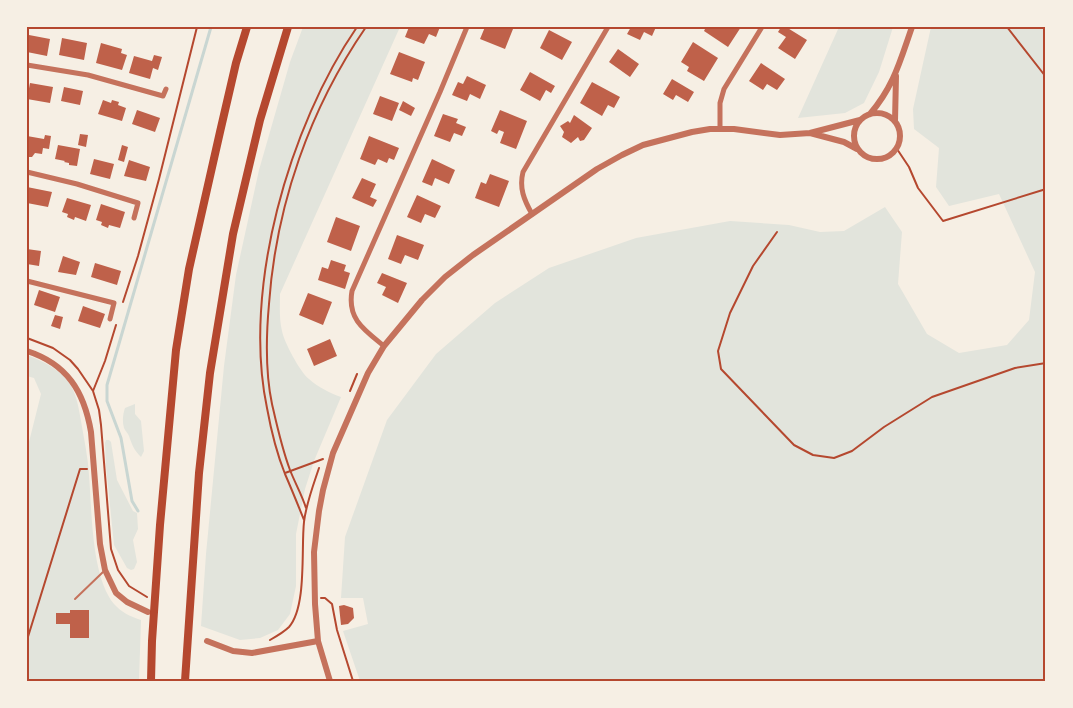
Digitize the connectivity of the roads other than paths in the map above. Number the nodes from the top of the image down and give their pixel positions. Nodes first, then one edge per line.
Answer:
1 (247, 27) edge
2 (288, 27) edge
3 (467, 27) edge
4 (608, 27) edge
5 (762, 27) edge
6 (912, 27) edge
7 (27, 65) edge
8 (896, 75) junction
9 (166, 89) dead end
10 (869, 114) junction
11 (861, 120) junction
12 (895, 121) junction
13 (720, 129) junction
14 (810, 133) junction
15 (858, 150) junction
16 (27, 172) edge
17 (532, 214) junction
18 (134, 218) dead end
19 (27, 281) edge
20 (110, 319) dead end
21 (384, 346) junction
22 (27, 351) edge
23 (105, 570) junction
24 (75, 599) dead end
25 (148, 612) dead end
26 (207, 641) dead end
27 (318, 641) junction
28 (152, 681) edge
29 (184, 681) edge
30 (330, 681) edge

1 - 28 highway
2 - 29 highway
3 - 21 street
4 - 17 street
5 - 13 street
6 - 8 street
7 - 9 street
8 - 10 street
8 - 12 street
10 - 11 street
10 - 12 street
11 - 14 street
11 - 15 street
12 - 15 street
13 - 14 street
13 - 17 street
14 - 15 street
16 - 18 street
17 - 21 street
19 - 20 street
21 - 27 street
22 - 23 street
23 - 24 lane
23 - 25 street
26 - 27 street
27 - 30 street

